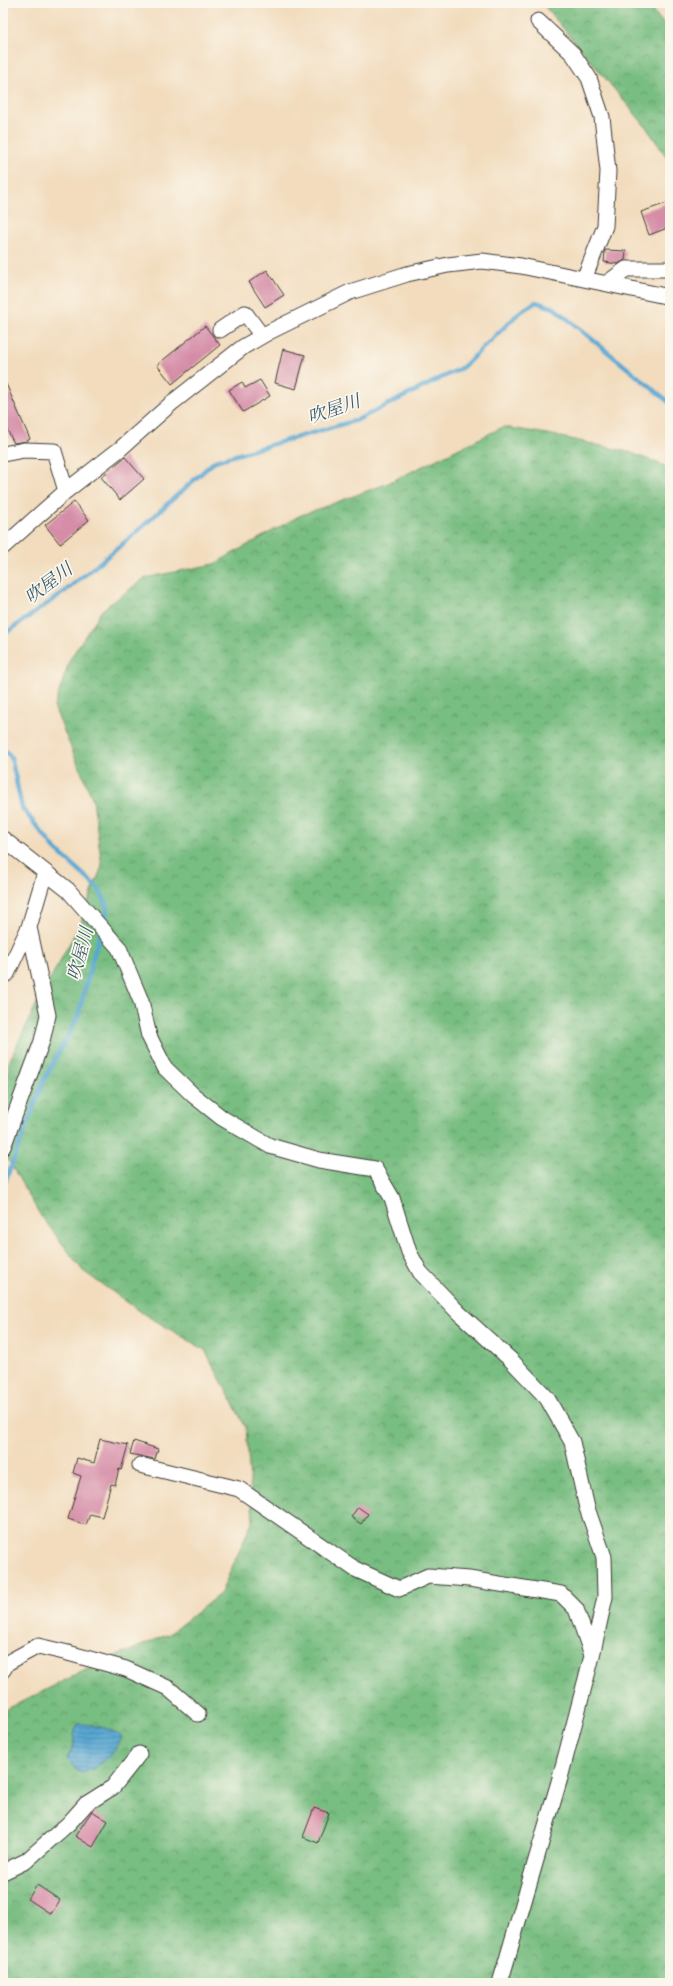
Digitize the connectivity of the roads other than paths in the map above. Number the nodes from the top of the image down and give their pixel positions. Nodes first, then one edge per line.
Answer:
1 (538, 21) dead end
2 (670, 269) edge
3 (584, 278) junction
4 (607, 283) junction
5 (670, 297) edge
6 (220, 330) dead end
7 (262, 336) junction
8 (3, 454) edge
9 (66, 491) junction
10 (3, 547) edge
11 (3, 839) edge
12 (45, 873) junction
13 (29, 927) junction
14 (7, 974) dead end
15 (3, 1147) edge
16 (140, 1465) dead end
17 (592, 1656) junction
18 (3, 1670) edge
19 (198, 1714) dead end
20 (139, 1754) dead end
21 (3, 1872) edge
22 (500, 1983) edge

1 - 3 street
2 - 4 street
3 - 4 street
3 - 7 street
4 - 5 street
6 - 7 street
7 - 9 street
8 - 9 street
9 - 10 street
11 - 12 street
12 - 13 street
12 - 17 street
13 - 14 street
13 - 15 street
16 - 17 street
17 - 22 street
18 - 19 street
20 - 21 street

